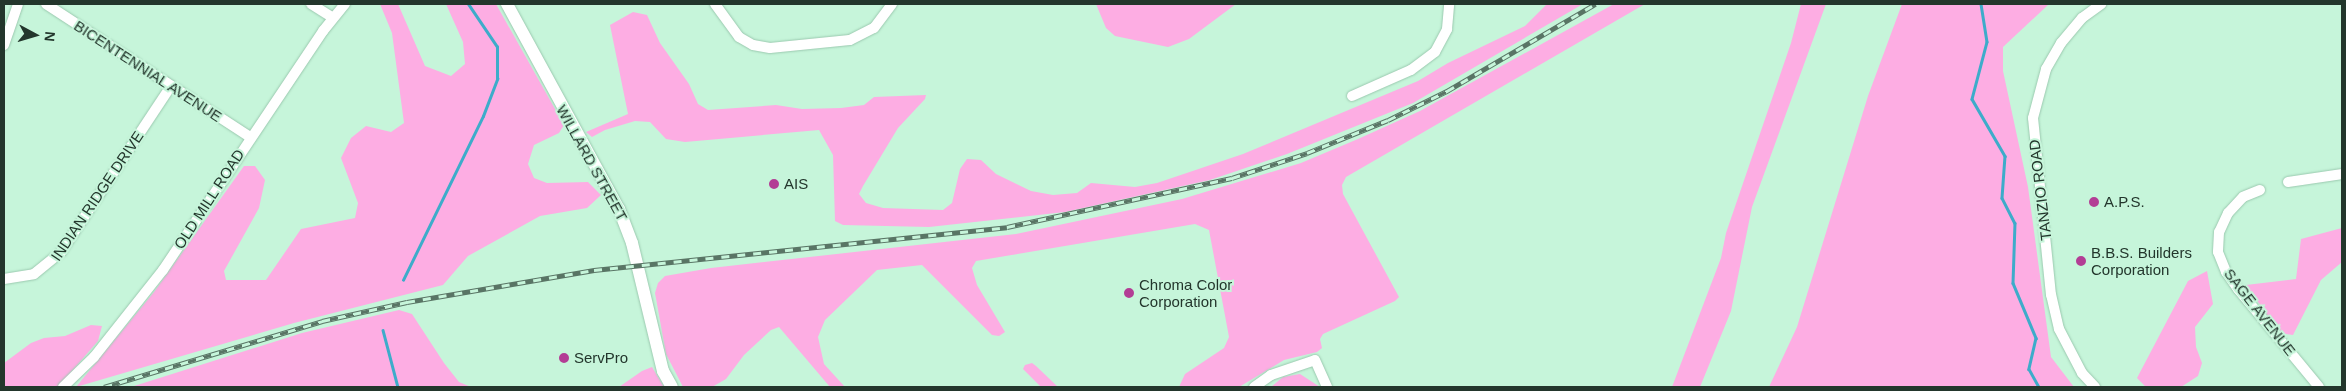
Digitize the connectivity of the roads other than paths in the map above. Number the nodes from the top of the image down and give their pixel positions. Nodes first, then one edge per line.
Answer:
1 (18, 4) edge
2 (46, 4) edge
3 (311, 4) edge
4 (345, 4) edge
5 (507, 4) edge
6 (715, 4) edge
7 (892, 4) edge
8 (1449, 4) edge
9 (2101, 4) edge
10 (332, 17) junction
11 (4, 45) edge
12 (171, 86) junction
13 (1352, 96) dead end
14 (250, 137) junction
15 (2342, 174) edge
16 (2288, 182) dead end
17 (2260, 190) dead end
18 (4, 279) edge
19 (63, 387) edge
20 (672, 387) edge
21 (1254, 387) edge
22 (1327, 387) edge
23 (2095, 387) edge
24 (2319, 387) edge

1 - 11 street
2 - 12 street, BICENTENNIAL AVENUE
3 - 10 street
4 - 10 street, OLD MILL ROAD
5 - 20 street, WILLARD STREET
6 - 7 street
8 - 13 street
9 - 23 street, TANZIO ROAD
10 - 14 street, OLD MILL ROAD
12 - 14 street, BICENTENNIAL AVENUE
12 - 18 street, INDIAN RIDGE DRIVE
14 - 19 street, OLD MILL ROAD
15 - 16 street
17 - 24 street, SAGE AVENUE
21 - 22 street

